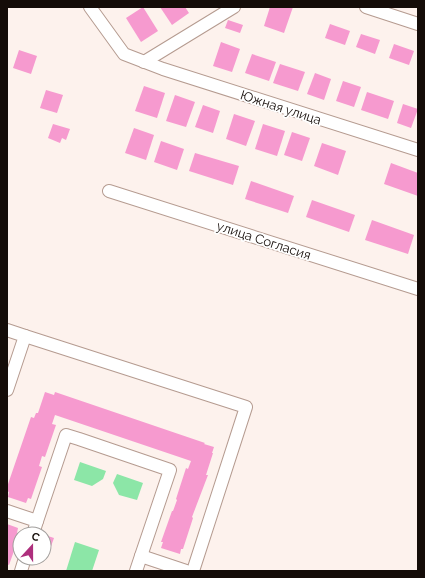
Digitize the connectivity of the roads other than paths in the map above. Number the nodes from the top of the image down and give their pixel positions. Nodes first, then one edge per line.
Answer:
1 (90, 7) edge
2 (234, 7) edge
3 (366, 7) edge
4 (418, 24) edge
5 (144, 62) junction
6 (418, 150) edge
7 (110, 191) dead end
8 (418, 289) edge
9 (7, 330) edge
10 (25, 336) junction
11 (7, 390) edge
12 (7, 511) edge
13 (37, 521) junction
14 (35, 526) edge
15 (141, 556) junction
16 (136, 571) edge
17 (186, 571) edge
18 (193, 571) edge

1 - 5 street, Южная улица
2 - 5 street
3 - 4 street
5 - 6 street, Южная улица
7 - 8 street, улица Согласия
9 - 10 street
10 - 11 street
10 - 18 street
12 - 13 street
13 - 14 street
13 - 15 street
15 - 16 street
15 - 17 street

